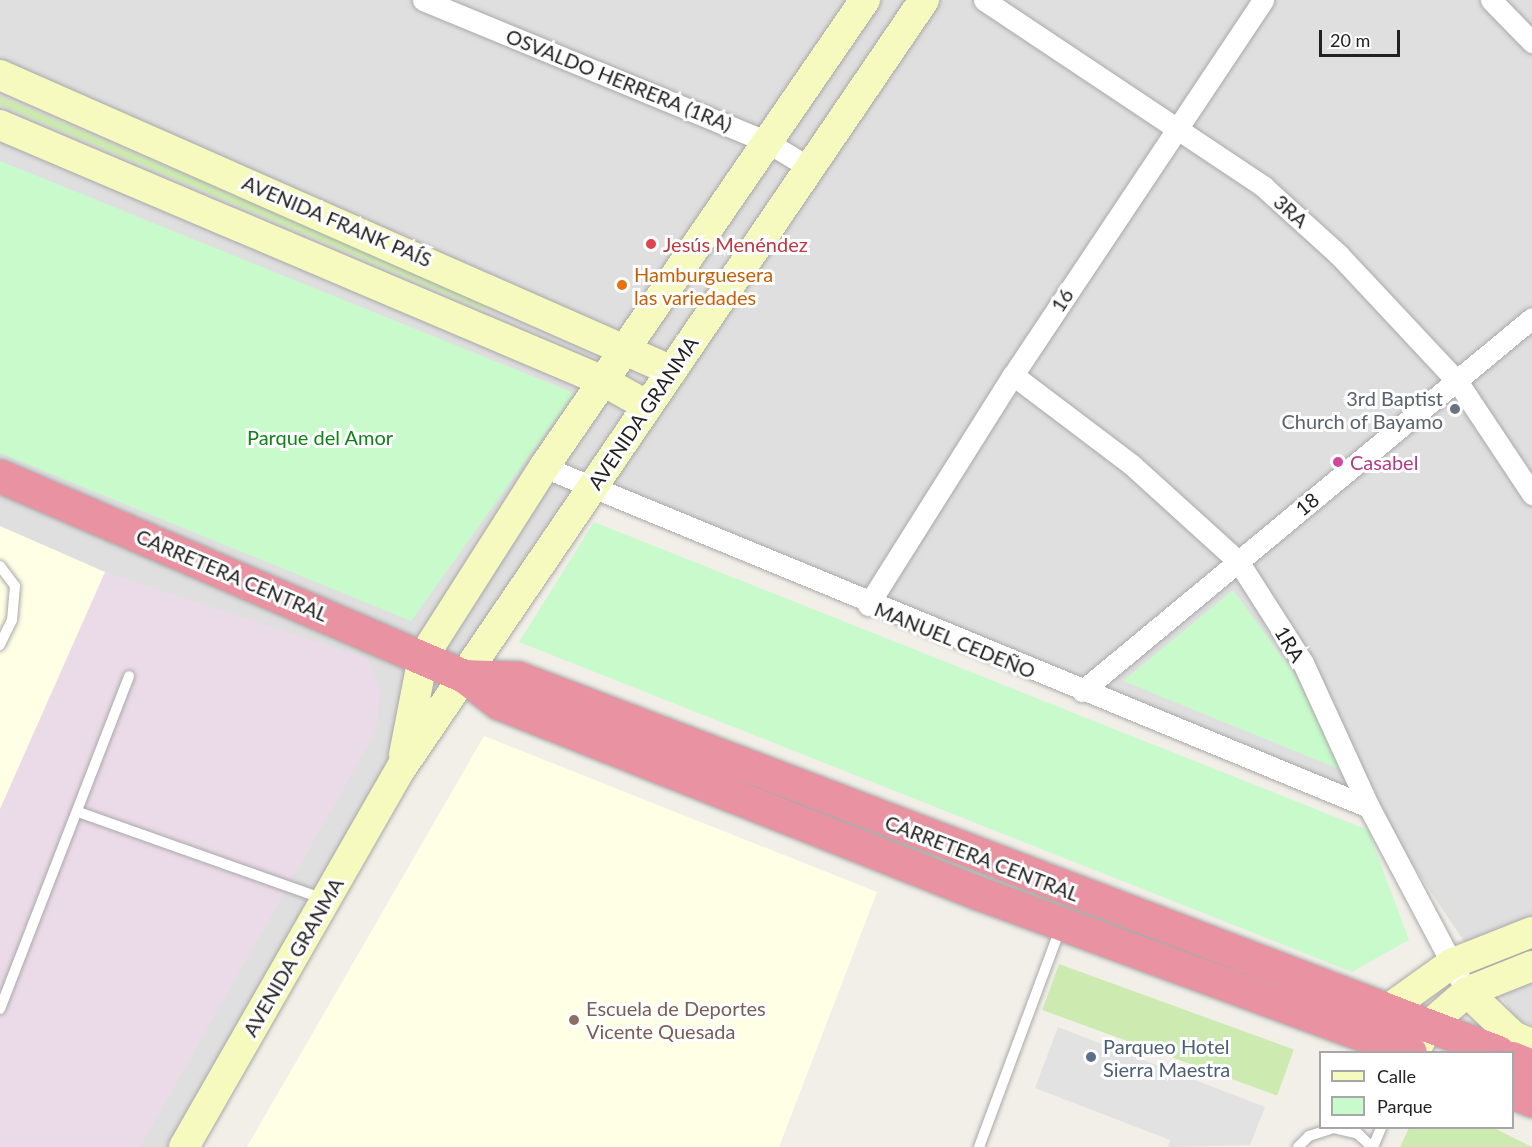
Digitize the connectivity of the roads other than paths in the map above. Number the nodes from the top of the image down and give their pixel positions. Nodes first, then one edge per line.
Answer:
1 (423, 0) edge
2 (865, 0) edge
3 (924, 0) edge
4 (984, 0) edge
5 (1263, 0) edge
6 (1491, 0) edge
7 (1532, 42) edge
8 (0, 75) edge
9 (0, 125) edge
10 (1177, 126) junction
11 (767, 142) junction
12 (810, 168) junction
13 (1532, 318) edge
14 (626, 347) junction
15 (672, 371) junction
16 (1013, 375) junction
17 (603, 381) junction
18 (1457, 381) junction
19 (648, 406) junction
20 (544, 467) junction
21 (0, 476) edge
22 (592, 487) junction
23 (1532, 494) edge
24 (1238, 561) junction
25 (0, 566) edge
26 (868, 605) junction
27 (0, 645) edge
28 (423, 657) junction
29 (129, 676) dead end
30 (464, 676) junction
31 (1082, 691) junction
32 (402, 767) junction
33 (1369, 807) junction
34 (78, 812) junction
35 (326, 899) junction
36 (1062, 924) junction
37 (1532, 932) edge
38 (1451, 964) junction
39 (1532, 966) edge
40 (1467, 992) junction
41 (0, 1009) edge
42 (1387, 1010) junction
43 (1429, 1025) junction
44 (1532, 1044) edge
45 (1366, 1045) edge
46 (1400, 1051) edge
47 (1413, 1051) edge
48 (1493, 1051) edge
49 (1514, 1059) edge
50 (1532, 1066) edge
51 (1514, 1093) edge
52 (1532, 1100) edge
53 (1330, 1129) edge
54 (1337, 1129) edge
55 (1381, 1129) edge
56 (184, 1147) edge
57 (979, 1147) edge
58 (1298, 1147) edge
59 (1372, 1147) edge

1 - 11 street, OSVALDO HERRERA (1RA)
2 - 11 main road, AVENIDA GRANMA
3 - 12 main road, AVENIDA GRANMA
4 - 10 street, 3RA
5 - 10 street, 16
6 - 7 street
8 - 14 main road, AVENIDA FRANK PAÍS
9 - 17 main road
10 - 16 street, 16
10 - 18 street, 3RA
11 - 12 street, OSVALDO HERRERA (1RA)
11 - 14 main road, AVENIDA GRANMA
12 - 15 main road, AVENIDA GRANMA
13 - 18 street, 18
14 - 15 main road, AVENIDA FRANK PAÍS
14 - 17 main road, AVENIDA GRANMA
15 - 19 main road, AVENIDA GRANMA
16 - 24 street, 1RA
16 - 26 street, 16
17 - 19 main road
17 - 20 main road, AVENIDA GRANMA
18 - 23 street, 3RA
18 - 24 street, 18
19 - 22 main road, AVENIDA GRANMA
20 - 22 street, MANUEL CEDEÑO
20 - 28 main road, AVENIDA GRANMA
21 - 28 highway, CARRETERA CENTRAL
22 - 26 street, MANUEL CEDEÑO
22 - 30 main road, AVENIDA GRANMA
24 - 31 street, 18
24 - 33 street, 1RA
25 - 27 lane
26 - 31 street, MANUEL CEDEÑO
28 - 30 highway, CARRETERA CENTRAL
28 - 32 main road, AVENIDA GRANMA
29 - 34 lane
30 - 32 main road, AVENIDA GRANMA
30 - 36 highway, CARRETERA CENTRAL
30 - 42 highway, CARRETERA CENTRAL
31 - 33 street, MANUEL CEDEÑO
32 - 35 main road, AVENIDA GRANMA
33 - 38 street, 1RA
34 - 35 lane
34 - 41 lane
35 - 56 main road, AVENIDA GRANMA
36 - 45 highway, CARRETERA CENTRAL
36 - 57 lane
37 - 38 main road
38 - 40 street, 1RA
38 - 42 main road
39 - 40 main road
40 - 43 main road
40 - 44 main road
42 - 43 highway, CARRETERA CENTRAL
42 - 45 main road
43 - 47 main road
43 - 48 highway, CARRETERA CENTRAL
45 - 46 highway, CARRETERA CENTRAL
49 - 50 highway
51 - 52 highway
53 - 58 lane
54 - 59 lane
55 - 59 lane

